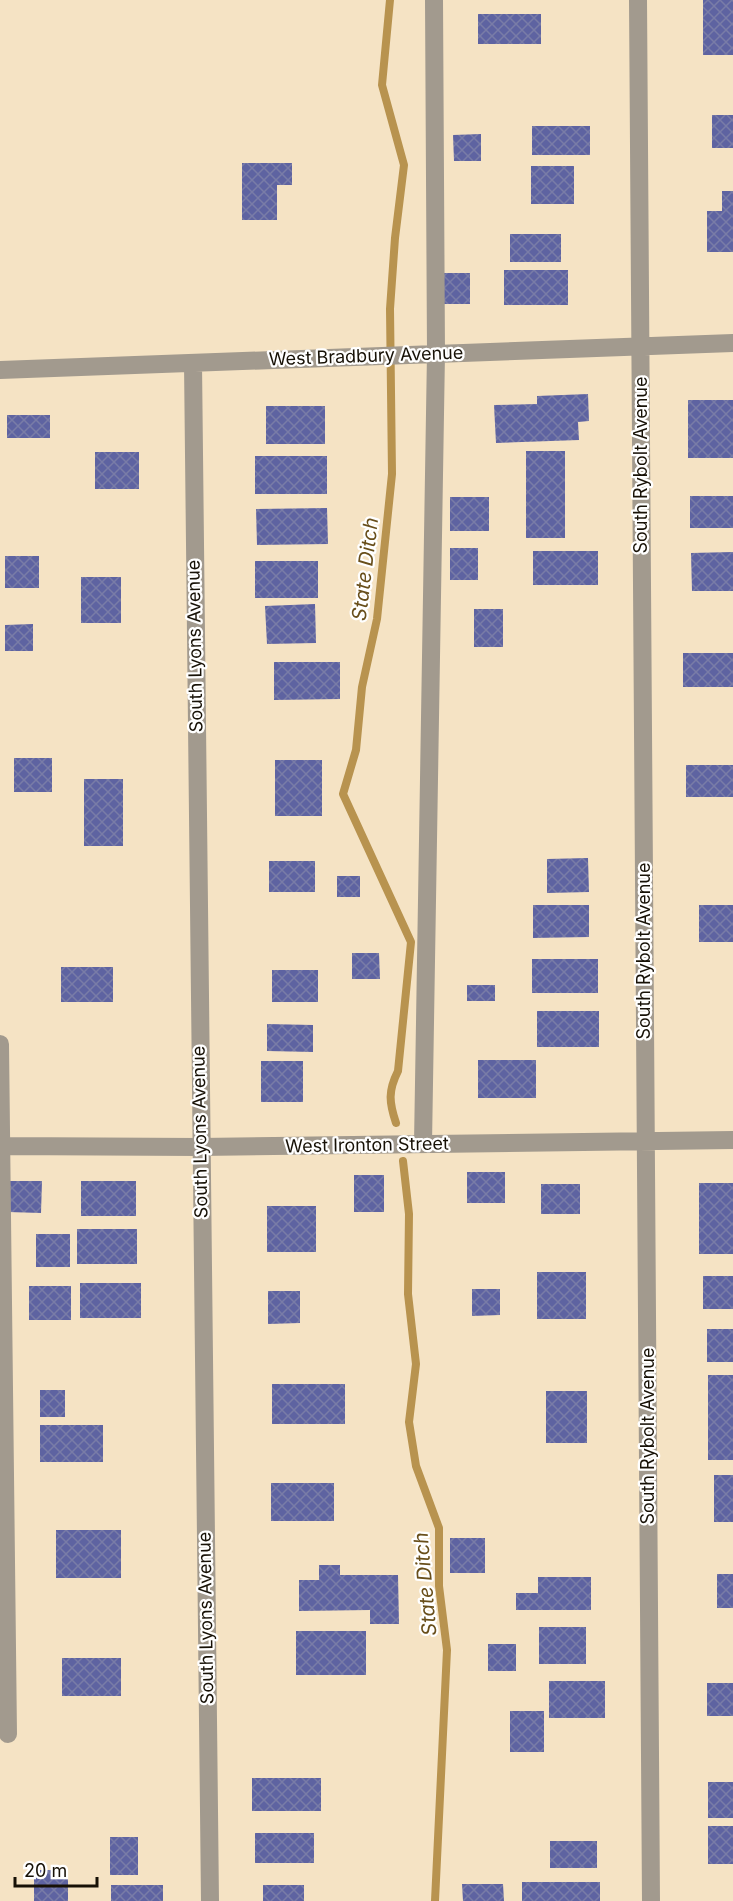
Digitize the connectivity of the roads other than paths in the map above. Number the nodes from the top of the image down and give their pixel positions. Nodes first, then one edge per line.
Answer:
1 (434, 0) edge
2 (638, 0) edge
3 (733, 343) edge
4 (640, 347) junction
5 (436, 353) junction
6 (193, 363) junction
7 (0, 370) edge
8 (0, 1044) edge
9 (646, 1140) junction
10 (733, 1140) edge
11 (423, 1144) junction
12 (1, 1146) edge
13 (200, 1147) junction
14 (8, 1734) dead end
15 (210, 1901) edge
16 (651, 1901) edge

1 - 5 street
2 - 4 street, South Rybolt Avenue
3 - 4 street, West Bradbury Avenue
4 - 5 street, West Bradbury Avenue
4 - 9 street, South Rybolt Avenue
5 - 6 street, West Bradbury Avenue
5 - 11 street
6 - 7 street, West Bradbury Avenue
6 - 13 street, South Lyons Avenue
8 - 12 street
9 - 10 street, West Ironton Street
9 - 11 street, West Ironton Street
9 - 16 street, South Rybolt Avenue
11 - 13 street, West Ironton Street
12 - 13 street, West Ironton Street
12 - 14 street
13 - 15 street, South Lyons Avenue

